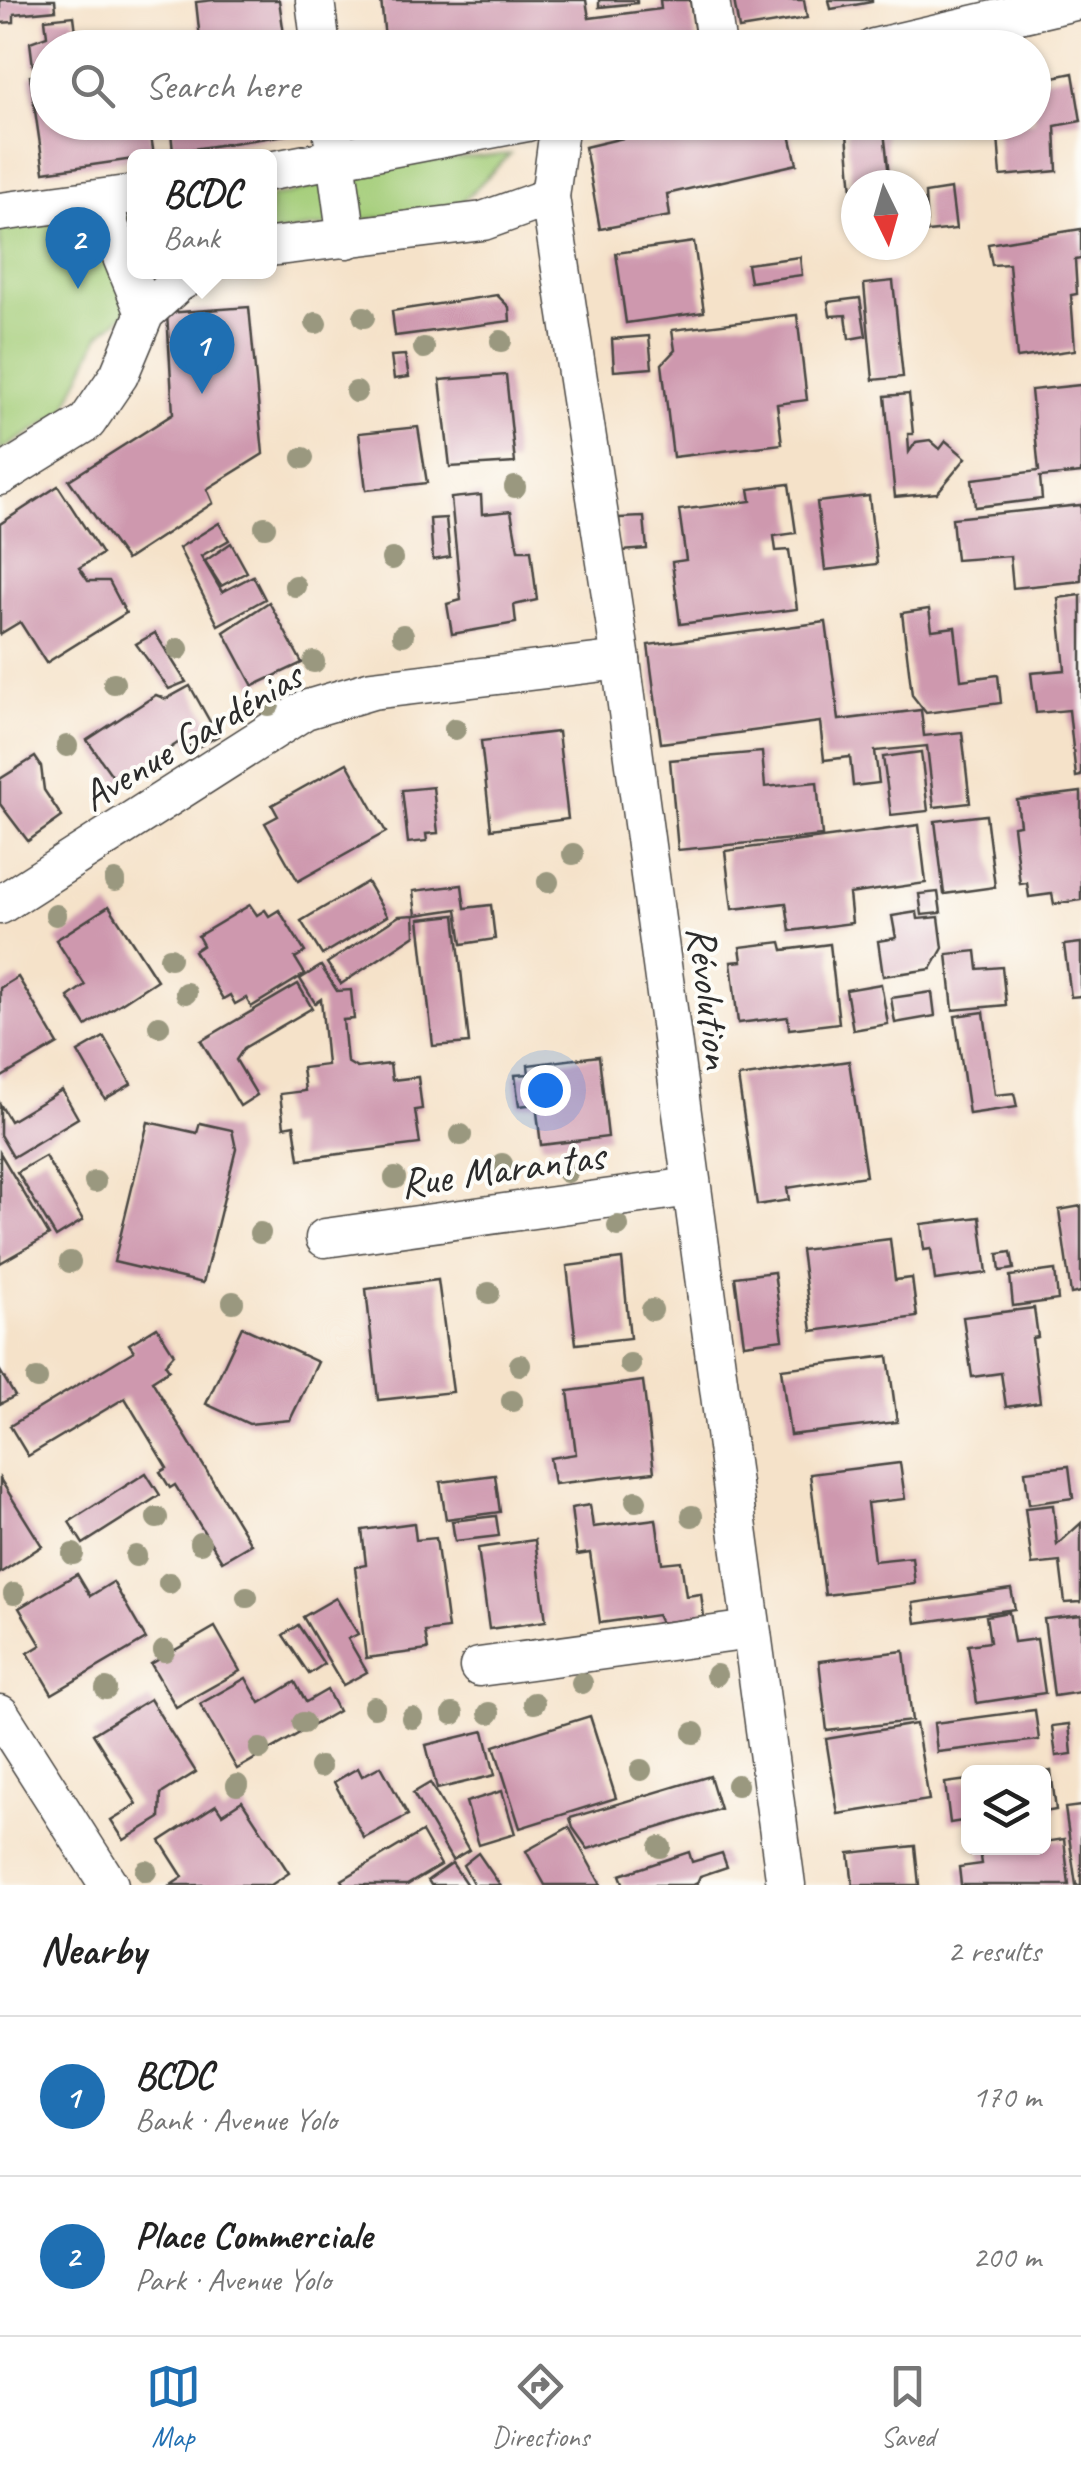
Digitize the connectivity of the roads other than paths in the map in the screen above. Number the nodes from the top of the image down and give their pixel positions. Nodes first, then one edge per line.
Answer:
1 (315, 0) edge
2 (710, 0) edge
3 (1067, 1) edge
4 (319, 30) edge
5 (714, 30) edge
6 (948, 30) edge
7 (558, 140) edge
8 (334, 141) edge
9 (277, 168) edge
10 (120, 197) edge
11 (550, 198) junction
12 (0, 212) edge
13 (347, 239) junction
14 (277, 246) edge
15 (127, 269) edge
16 (131, 279) edge
17 (185, 279) edge
18 (146, 314) junction
19 (0, 476) edge
20 (621, 660) junction
21 (0, 904) edge
22 (690, 1187) junction
23 (326, 1238) dead end
24 (751, 1630) junction
25 (479, 1667) dead end
26 (0, 1714) edge
27 (109, 1885) edge
28 (786, 1885) edge

1 - 4 street
2 - 5 street
3 - 6 street
7 - 11 street, Révolution
8 - 9 street
8 - 13 street
10 - 12 street
10 - 15 street
11 - 13 street
11 - 20 street, Révolution
13 - 14 street
16 - 18 street
17 - 18 street
18 - 19 street
20 - 21 street, Avenue Gardénias
20 - 22 street, Révolution
22 - 23 street, Rue Marantas
22 - 24 street, Révolution
24 - 25 street
24 - 28 street, Révolution
26 - 27 street

